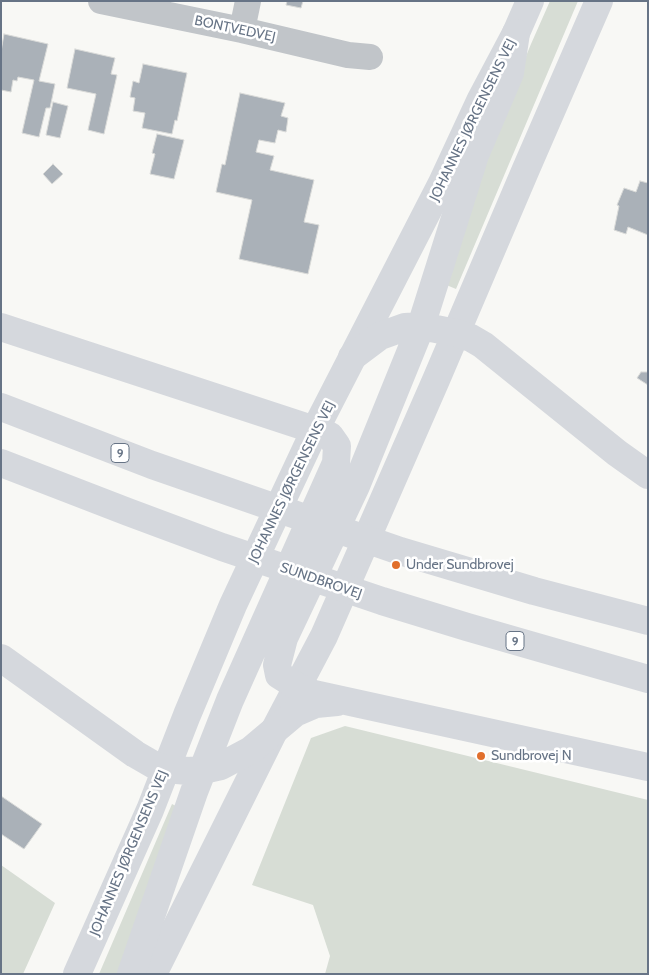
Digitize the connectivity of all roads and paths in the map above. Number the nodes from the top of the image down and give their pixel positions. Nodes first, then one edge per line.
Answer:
1 (101, 1) edge
2 (248, 1) edge
3 (530, 1) edge
4 (599, 1) edge
5 (242, 30) junction
6 (516, 33) junction
7 (370, 57) dead end
8 (421, 326) junction
9 (1, 327) edge
10 (456, 332) junction
11 (352, 357) junction
12 (1, 407) edge
13 (315, 430) junction
14 (1, 463) edge
15 (648, 475) edge
16 (648, 621) edge
17 (1, 658) edge
18 (648, 679) edge
19 (298, 688) junction
20 (351, 702) junction
21 (274, 732) junction
22 (648, 767) edge
23 (165, 769) junction
24 (203, 770) junction
25 (77, 974) edge
26 (131, 974) edge
27 (153, 974) edge

1 - 5 street, BONTVEDVEJ
2 - 5 street
3 - 6 main road, JOHANNES JØRGENSENS VEJ
4 - 10 main road
5 - 7 street, BONTVEDVEJ
6 - 8 main road
6 - 11 main road, JOHANNES JØRGENSENS VEJ
8 - 10 main road
8 - 11 main road
8 - 19 main road
9 - 13 main road
10 - 15 main road
10 - 19 main road
11 - 13 main road, JOHANNES JØRGENSENS VEJ
12 - 16 main road, 9
13 - 23 main road, JOHANNES JØRGENSENS VEJ
13 - 24 main road
14 - 18 main road, SUNDBROVEJ / 9
17 - 23 main road
19 - 20 main road
19 - 21 main road
20 - 21 main road
20 - 22 main road
21 - 24 main road
21 - 27 main road
23 - 24 main road
23 - 25 main road, JOHANNES JØRGENSENS VEJ
24 - 26 main road

